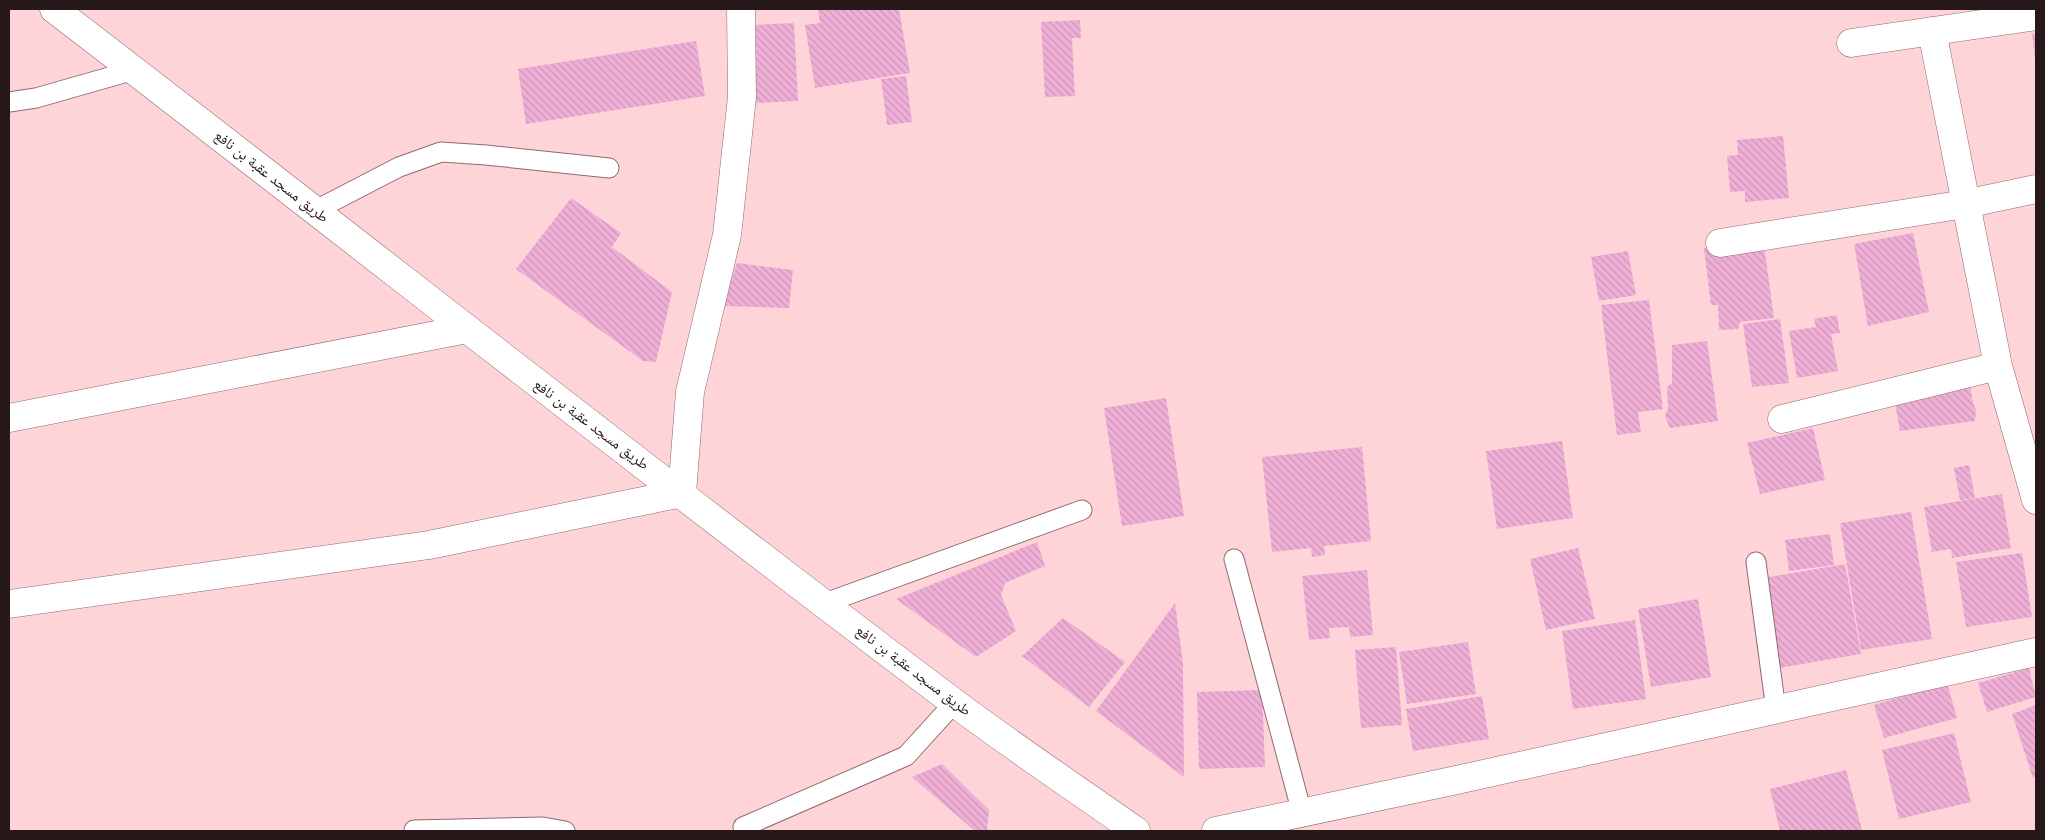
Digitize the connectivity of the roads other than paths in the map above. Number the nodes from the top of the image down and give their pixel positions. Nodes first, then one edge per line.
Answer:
1 (54, 9) edge
2 (741, 9) edge
3 (2036, 16) edge
4 (1932, 31) junction
5 (1851, 43) dead end
6 (134, 70) junction
7 (9, 102) edge
8 (609, 168) dead end
9 (2036, 189) edge
10 (1965, 204) junction
11 (316, 210) junction
12 (1720, 243) dead end
13 (467, 329) junction
14 (1998, 366) junction
15 (9, 418) edge
16 (1782, 419) dead end
17 (682, 493) junction
18 (2036, 500) edge
19 (1082, 510) dead end
20 (1234, 559) dead end
21 (1756, 562) dead end
22 (825, 603) junction
23 (9, 604) edge
24 (2036, 652) edge
25 (955, 702) junction
26 (1776, 710) junction
27 (1302, 813) junction
28 (743, 827) dead end
29 (414, 830) dead end
30 (565, 831) edge
31 (1136, 831) edge
32 (1216, 831) edge

1 - 6 street, طريق مسجد عقبة بن نافع
2 - 17 street
3 - 4 street
4 - 5 street
4 - 10 street
6 - 7 lane
6 - 11 street, طريق مسجد عقبة بن نافع
8 - 11 lane
9 - 10 street
10 - 12 street
10 - 14 street
11 - 13 street, طريق مسجد عقبة بن نافع
13 - 15 street
13 - 17 street, طريق مسجد عقبة بن نافع
14 - 16 street
14 - 18 street
17 - 22 street, طريق مسجد عقبة بن نافع
17 - 23 street
19 - 22 lane
20 - 27 lane
21 - 26 lane
22 - 25 street, طريق مسجد عقبة بن نافع
24 - 26 street
25 - 28 lane
25 - 31 street, طريق مسجد عقبة بن نافع
26 - 27 street
27 - 32 street
29 - 30 lane

